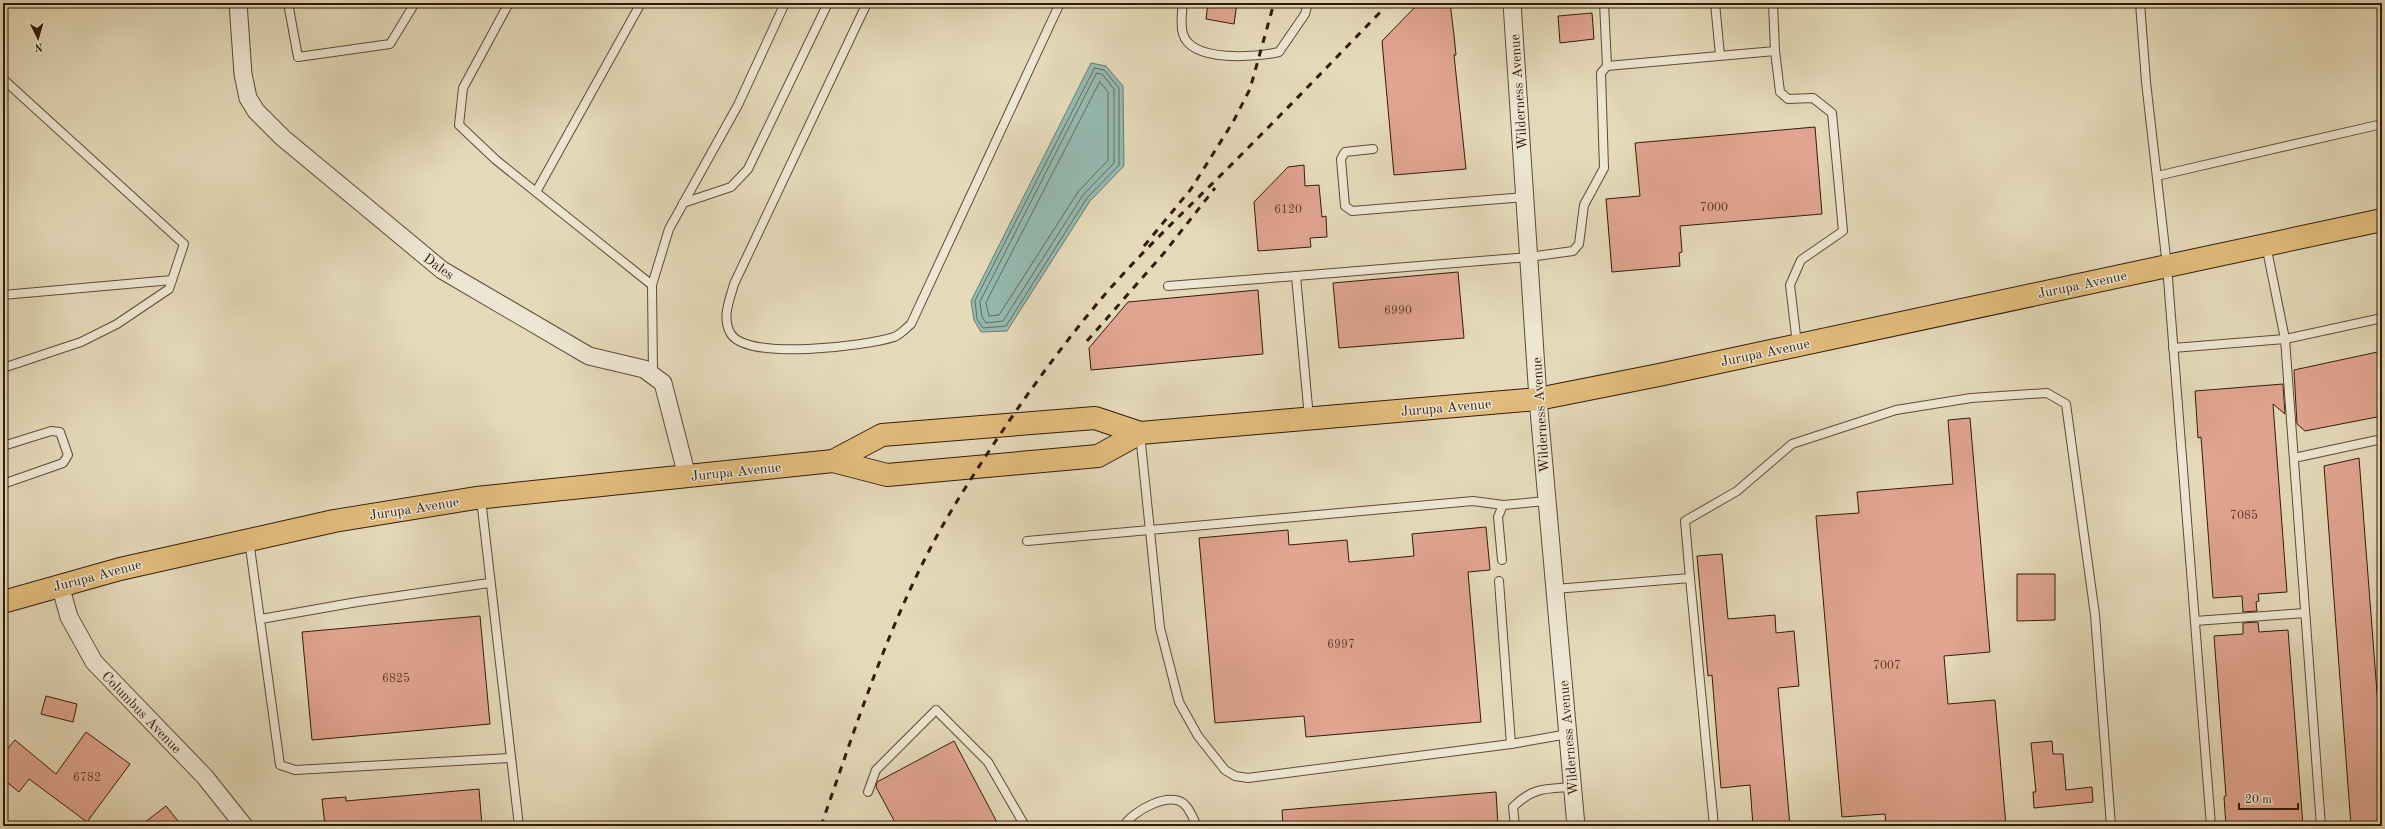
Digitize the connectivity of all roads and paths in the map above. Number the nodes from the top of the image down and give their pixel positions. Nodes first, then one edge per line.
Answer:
1 (238, 3) edge
2 (288, 3) edge
3 (415, 3) edge
4 (509, 3) edge
5 (640, 3) edge
6 (786, 3) edge
7 (828, 3) edge
8 (867, 3) edge
9 (1060, 3) edge
10 (1183, 3) edge
11 (1308, 3) edge
12 (1512, 3) edge
13 (1604, 3) edge
14 (1715, 3) edge
15 (1773, 3) edge
16 (2140, 3) edge
17 (1775, 51) junction
18 (1720, 55) junction
19 (1607, 66) junction
20 (3, 79) edge
21 (2382, 124) edge
22 (1373, 149) dead end
23 (2157, 176) junction
24 (536, 192) junction
25 (1525, 197) junction
26 (684, 203) junction
27 (2382, 220) edge
28 (2266, 245) junction
29 (1529, 257) junction
30 (2167, 266) junction
31 (1296, 276) junction
32 (172, 280) junction
33 (652, 285) junction
34 (1168, 286) dead end
35 (3, 295) edge
36 (2382, 318) edge
37 (2285, 339) junction
38 (1797, 345) junction
39 (2173, 348) junction
40 (3, 368) edge
41 (653, 376) junction
42 (1538, 399) junction
43 (1309, 418) junction
44 (1140, 433) junction
45 (2382, 439) edge
46 (3, 446) edge
47 (2294, 458) junction
48 (833, 461) junction
49 (687, 476) junction
50 (3, 484) edge
51 (480, 498) junction
52 (1547, 501) junction
53 (1503, 505) junction
54 (1151, 528) junction
55 (249, 539) junction
56 (1027, 541) dead end
57 (1502, 560) dead end
58 (1690, 578) junction
59 (1499, 581) dead end
60 (489, 583) junction
61 (60, 585) junction
62 (1555, 589) junction
63 (3, 602) edge
64 (2305, 613) junction
65 (261, 619) junction
66 (2195, 621) junction
67 (1568, 734) junction
68 (1511, 744) junction
69 (511, 758) junction
70 (1572, 787) junction
71 (868, 792) dead end
72 (244, 826) edge
73 (519, 826) edge
74 (1025, 826) edge
75 (1124, 826) edge
76 (1197, 826) edge
77 (1514, 826) edge
78 (1576, 826) edge
79 (1714, 826) edge
80 (2111, 826) edge
81 (2211, 826) edge
82 (2321, 826) edge

1 - 41 street, Dales
2 - 3 lane
4 - 24 lane
5 - 24 lane
6 - 26 lane
7 - 26 lane
8 - 9 lane
10 - 11 lane
12 - 25 street, Wilderness Avenue
13 - 19 lane
14 - 18 lane
15 - 17 lane
16 - 23 lane
17 - 18 lane
17 - 38 lane
18 - 19 lane
19 - 29 lane
20 - 32 lane
21 - 23 lane
22 - 25 lane
23 - 30 lane
24 - 33 lane
25 - 29 street, Wilderness Avenue
26 - 33 lane
27 - 28 main road, Jurupa Avenue
28 - 30 main road, Jurupa Avenue
28 - 37 lane
29 - 31 lane
29 - 42 street, Wilderness Avenue
30 - 38 main road, Jurupa Avenue
30 - 39 lane
31 - 34 lane
31 - 43 lane
32 - 35 lane
32 - 40 lane
33 - 41 lane
36 - 37 lane
37 - 39 lane
37 - 47 lane
38 - 42 main road, Jurupa Avenue
39 - 66 lane
41 - 49 street, Dales
42 - 43 main road, Jurupa Avenue
42 - 52 street, Wilderness Avenue
43 - 44 main road, Jurupa Avenue
44 - 48 main road, Jurupa Avenue
44 - 48 main road, Jurupa Avenue
44 - 54 lane
45 - 47 lane
46 - 50 lane
47 - 64 lane
48 - 49 main road, Jurupa Avenue
49 - 51 main road, Jurupa Avenue
51 - 55 main road, Jurupa Avenue
51 - 60 lane
52 - 53 lane
52 - 62 street, Wilderness Avenue
53 - 54 lane
53 - 57 lane
54 - 56 lane
54 - 68 lane
55 - 61 main road, Jurupa Avenue
55 - 65 lane
58 - 62 lane
58 - 79 lane
58 - 80 lane
59 - 68 lane
60 - 65 lane
60 - 69 lane
61 - 63 main road, Jurupa Avenue
61 - 72 street, Columbus Avenue
62 - 67 street, Wilderness Avenue
64 - 66 lane
64 - 82 lane
65 - 69 lane
66 - 81 lane
67 - 68 lane
67 - 70 street, Wilderness Avenue
69 - 73 lane
70 - 77 lane
70 - 78 street, Wilderness Avenue
71 - 74 lane
75 - 76 lane

